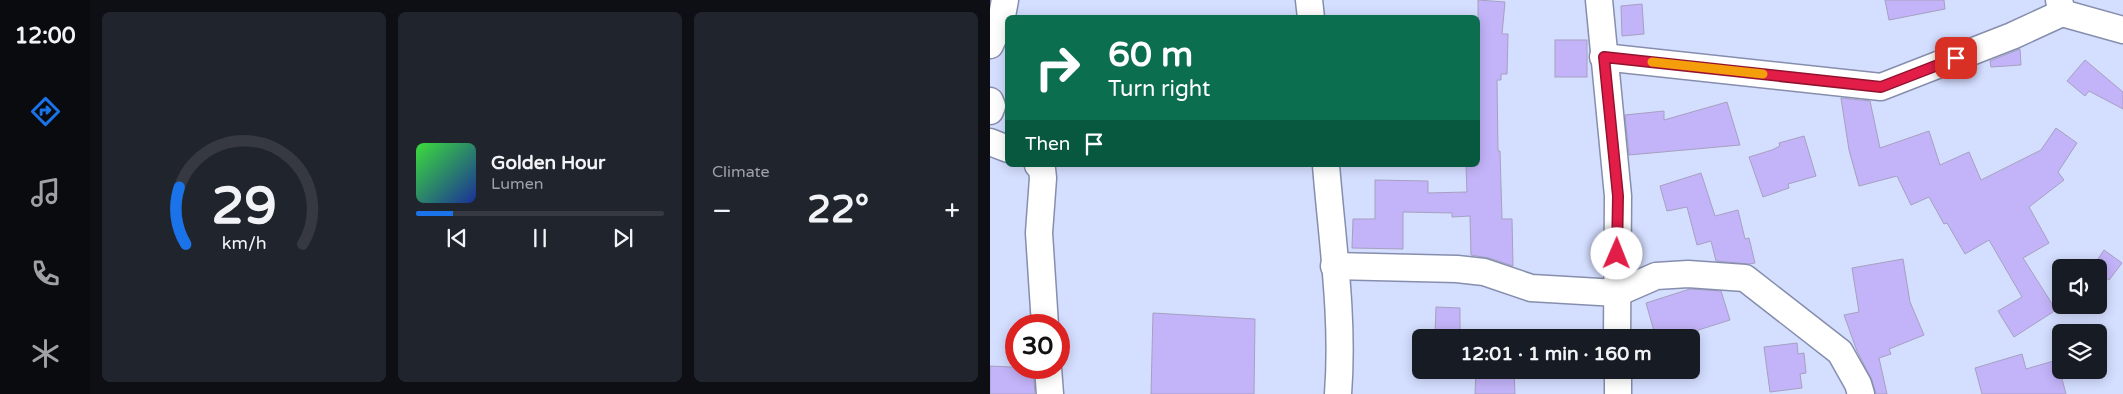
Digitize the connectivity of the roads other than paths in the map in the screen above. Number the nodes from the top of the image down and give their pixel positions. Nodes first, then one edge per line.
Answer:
1 (1005, 0) edge
2 (1309, 0) edge
3 (1598, 0) edge
4 (2060, 6) edge
5 (1312, 15) edge
6 (2123, 30) edge
7 (990, 45) edge
8 (1604, 57) junction
9 (990, 101) edge
10 (990, 111) edge
11 (990, 142) edge
12 (1005, 148) edge
13 (1040, 167) edge
14 (1326, 167) edge
15 (1334, 266) junction
16 (1617, 293) junction
17 (1044, 314) edge
18 (1617, 329) edge
19 (1049, 379) edge
20 (1618, 379) edge
21 (1050, 394) edge
22 (1338, 394) edge
23 (1618, 394) edge
24 (1861, 394) edge

1 - 7 street
2 - 5 street
3 - 8 street
4 - 6 street
4 - 8 street
8 - 16 street
9 - 10 street
11 - 12 street
13 - 17 street
14 - 15 street
15 - 16 street
15 - 22 street
16 - 18 street
16 - 24 street
19 - 21 street
20 - 23 street

